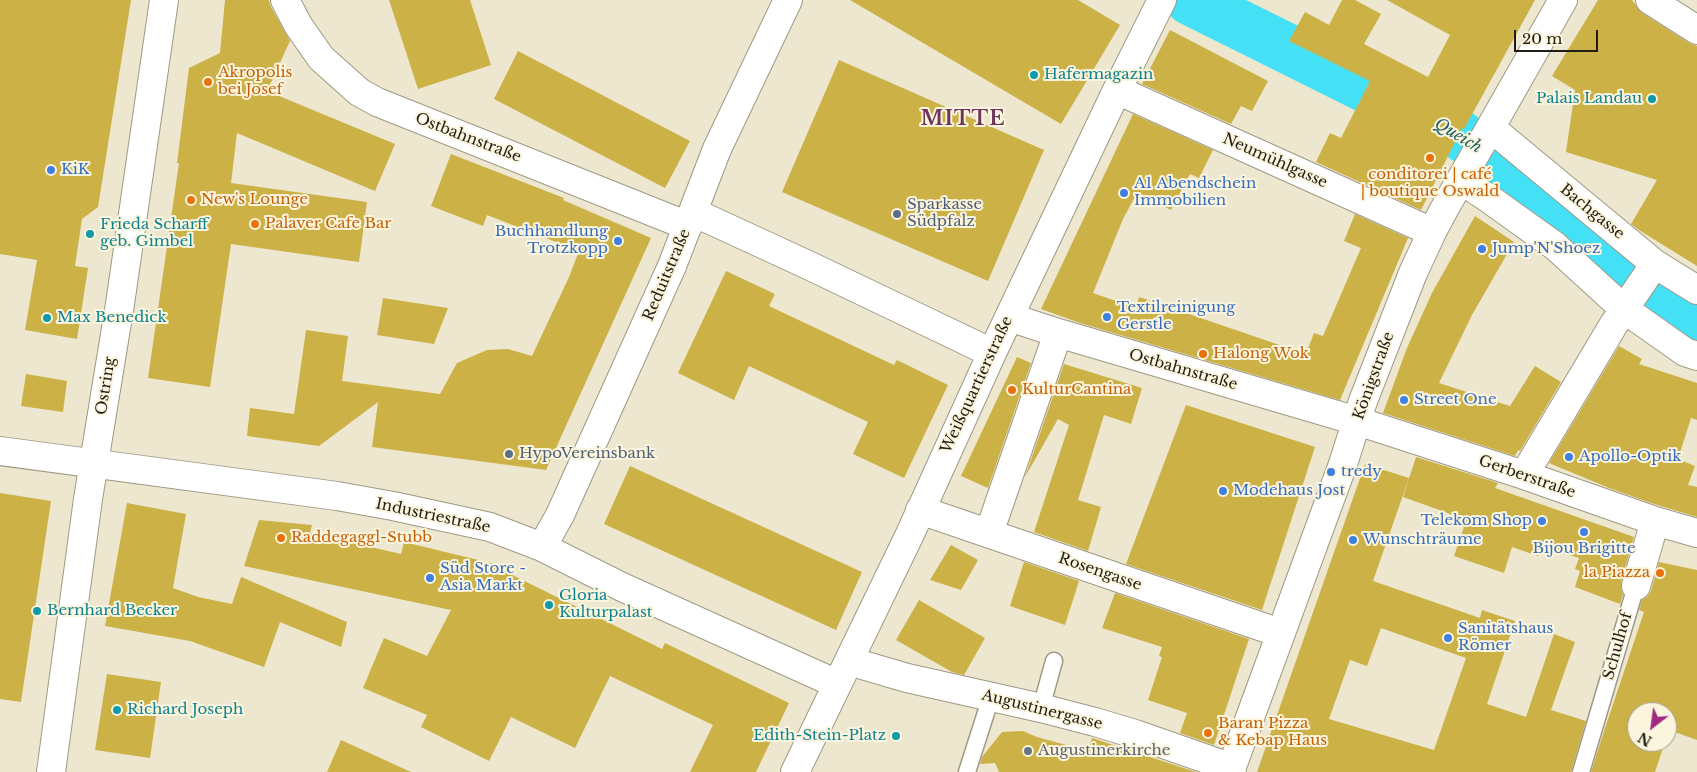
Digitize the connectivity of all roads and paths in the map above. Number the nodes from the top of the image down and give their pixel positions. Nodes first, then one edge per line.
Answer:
1 (164, 0) edge
2 (285, 0) edge
3 (788, 0) edge
4 (1563, 0) edge
5 (1650, 0) edge
6 (1156, 12) edge
7 (1697, 30) edge
8 (1117, 90) junction
9 (1491, 128) junction
10 (1464, 175) junction
11 (690, 219) junction
12 (1432, 232) junction
13 (1645, 279) dead end
14 (1697, 290) edge
15 (1624, 309) junction
16 (1009, 317) junction
17 (1058, 333) junction
18 (992, 353) junction
19 (1697, 356) edge
20 (1357, 421) junction
21 (0, 451) edge
22 (94, 464) junction
23 (1524, 475) junction
24 (920, 510) junction
25 (1655, 521) junction
26 (1697, 533) edge
27 (989, 534) junction
28 (542, 547) junction
29 (1636, 586) joint
30 (1280, 633) junction
31 (1054, 661) dead end
32 (843, 672) junction
33 (992, 697) junction
34 (1041, 708) junction
35 (1231, 770) edge
36 (51, 772) edge
37 (795, 772) edge
38 (967, 772) edge
39 (1580, 772) edge

1 - 22 street, Ostring
2 - 11 street, Ostbahnstraße
3 - 11 street, Reduitstraße
4 - 9 street, Königstraße
5 - 7 street
6 - 8 street, Weißquartierstraße
8 - 12 street, Neumühlgasse
8 - 16 street, Weißquartierstraße
9 - 10 street, Königstraße
9 - 14 street, Bachgasse
10 - 12 street, Königstraße
10 - 15 street
11 - 18 street, Ostbahnstraße
11 - 28 street, Reduitstraße
12 - 20 street, Königstraße
13 - 15 street
15 - 19 street
15 - 23 street
16 - 17 street, Ostbahnstraße
16 - 18 street, Weißquartierstraße
17 - 20 street, Ostbahnstraße
17 - 27 street
18 - 24 street, Weißquartierstraße
20 - 23 street, Gerberstraße
20 - 30 street, Königstraße
21 - 22 street, Industriestraße
22 - 28 street, Industriestraße
22 - 36 street, Ostring
23 - 25 street, Gerberstraße
24 - 27 street, Rosengasse
24 - 32 street, Weißquartierstraße
25 - 26 street, Gerberstraße
25 - 29 street, Schulhof
27 - 30 street, Rosengasse
28 - 32 street, Industriestraße
29 - 39 lane, Schulhof
30 - 35 street, Königstraße
31 - 34 lane
32 - 33 street, Augustinergasse
32 - 37 street, Weißquartierstraße
33 - 34 street, Augustinergasse
33 - 38 lane
34 - 35 street, Augustinergasse

